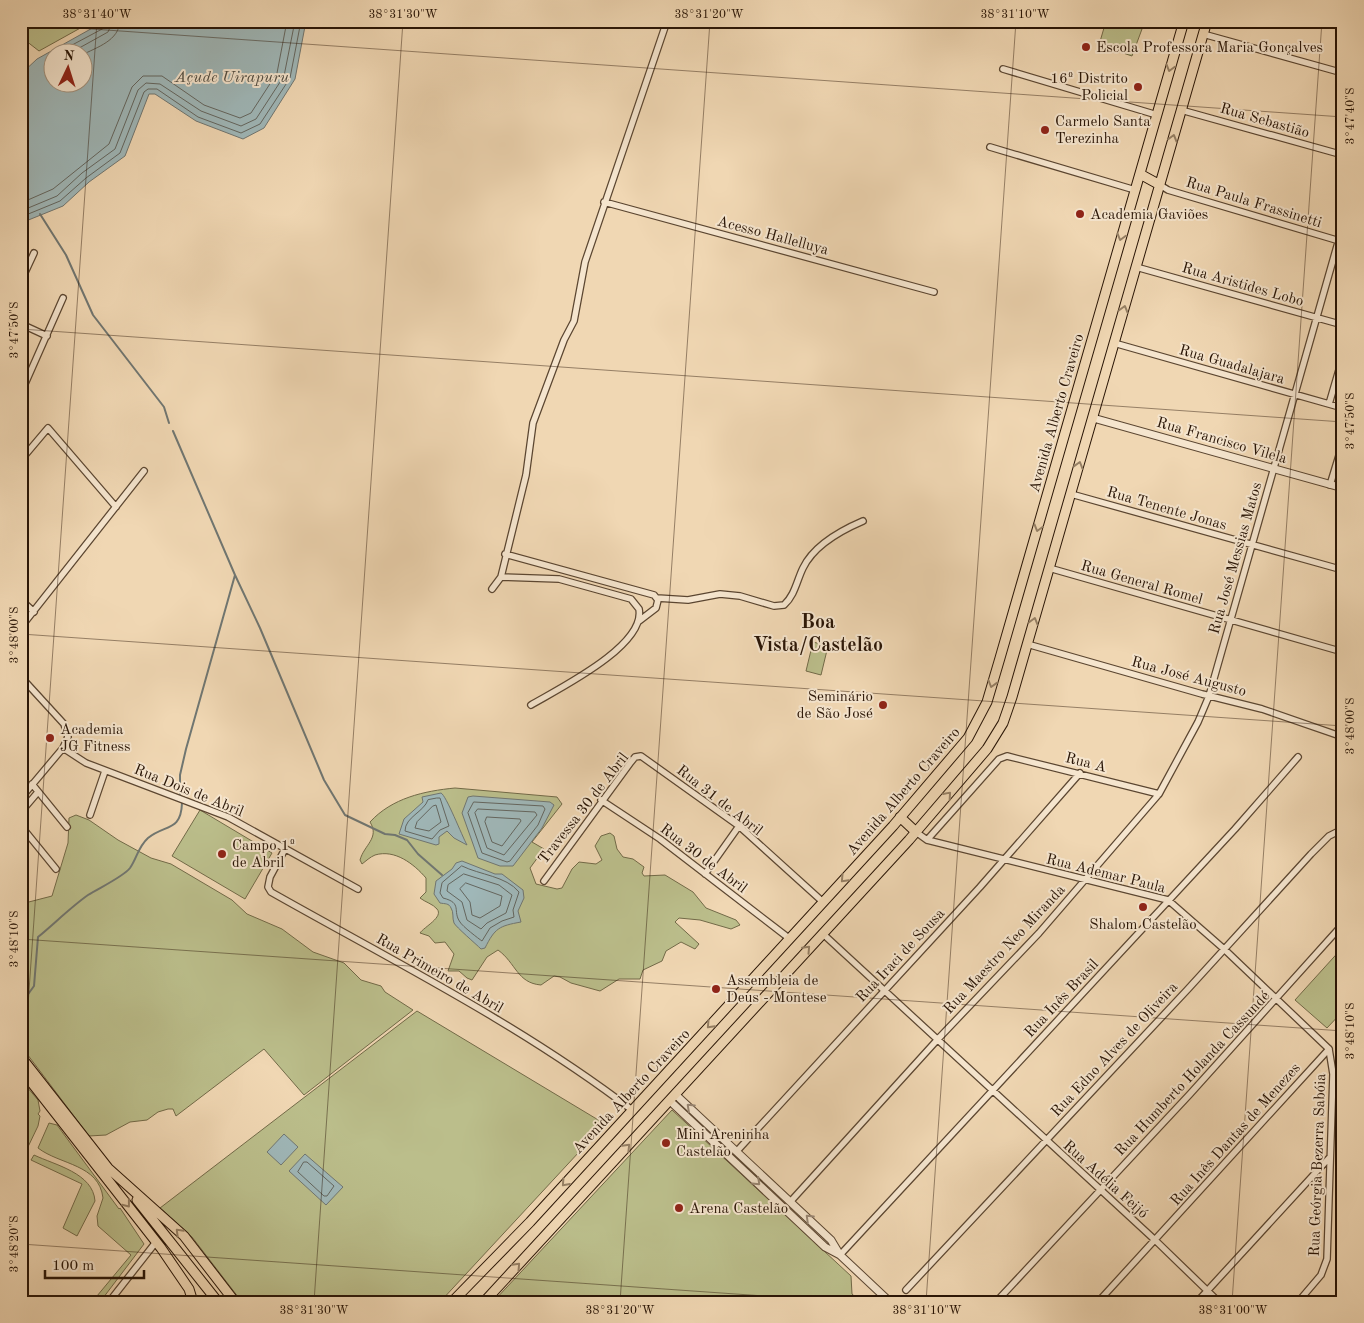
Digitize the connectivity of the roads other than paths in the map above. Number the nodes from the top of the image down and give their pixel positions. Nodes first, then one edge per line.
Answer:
1 (667, 21) edge
2 (1184, 21) edge
3 (1207, 21) edge
4 (1203, 34) junction
5 (1003, 69) dead end
6 (1343, 73) edge
7 (1181, 110) junction
8 (1157, 115) junction
9 (990, 146) dead end
10 (1343, 155) edge
11 (1140, 174) junction
12 (1160, 185) junction
13 (1135, 190) junction
14 (604, 202) junction
15 (1343, 225) edge
16 (1340, 241) edge
17 (34, 253) dead end
18 (1136, 266) junction
19 (21, 281) edge
20 (934, 292) dead end
21 (63, 298) dead end
22 (1316, 318) junction
23 (21, 324) edge
24 (1343, 325) edge
25 (47, 336) junction
26 (1114, 343) junction
27 (1343, 356) edge
28 (21, 393) edge
29 (1294, 394) junction
30 (1329, 404) junction
31 (1343, 408) edge
32 (1093, 418) junction
33 (1341, 449) dead end
34 (21, 460) edge
35 (1274, 469) junction
36 (144, 471) dead end
37 (1330, 485) junction
38 (1343, 488) edge
39 (1070, 494) junction
40 (116, 507) junction
41 (863, 521) dead end
42 (1252, 545) junction
43 (505, 554) junction
44 (1049, 568) junction
45 (1343, 570) edge
46 (501, 577) junction
47 (492, 589) dead end
48 (657, 598) junction
49 (21, 600) edge
50 (34, 612) junction
51 (639, 621) junction
52 (1230, 621) junction
53 (21, 627) edge
54 (1027, 644) junction
55 (1343, 652) edge
56 (21, 677) edge
57 (1209, 696) junction
58 (532, 705) dead end
59 (1343, 737) edge
60 (63, 748) junction
61 (1298, 757) dead end
62 (645, 759) joint
63 (105, 770) junction
64 (1080, 773) junction
65 (32, 784) junction
66 (38, 792) junction
67 (1159, 794) junction
68 (21, 798) edge
69 (601, 800) junction
70 (21, 812) edge
71 (90, 815) dead end
72 (900, 818) junction
73 (21, 826) edge
74 (739, 826) junction
75 (67, 827) dead end
76 (1343, 829) edge
77 (916, 832) junction
78 (927, 840) junction
79 (286, 849) junction
80 (1004, 860) junction
81 (56, 869) dead end
82 (705, 874) junction
83 (544, 880) dead end
84 (1086, 880) junction
85 (358, 889) dead end
86 (1168, 900) junction
87 (823, 902) junction
88 (1343, 924) edge
89 (822, 933) junction
90 (790, 939) junction
91 (1224, 949) junction
92 (883, 991) junction
93 (1276, 999) junction
94 (938, 1039) junction
95 (1329, 1049) junction
96 (21, 1057) edge
97 (21, 1069) edge
98 (992, 1090) junction
99 (673, 1098) junction
100 (632, 1110) junction
101 (1045, 1140) junction
102 (737, 1151) junction
103 (1330, 1157) junction
104 (108, 1168) junction
105 (1100, 1190) junction
106 (791, 1201) junction
107 (1154, 1240) junction
108 (156, 1242) junction
109 (840, 1255) junction
110 (189, 1289) junction
111 (906, 1290) dead end
112 (1207, 1291) junction
113 (109, 1302) edge
114 (193, 1302) edge
115 (198, 1302) edge
116 (218, 1302) edge
117 (235, 1302) edge
118 (452, 1302) edge
119 (484, 1302) edge
120 (890, 1302) edge
121 (996, 1302) edge
122 (1098, 1302) edge
123 (1197, 1302) edge
124 (1219, 1302) edge
125 (1298, 1302) edge

1 - 14 street
2 -> 8 main road, Avenida Alberto Craveiro
3 - 4 main road
4 - 6 street
4 - 7 main road
5 - 8 street
7 - 10 street, Rua Sebastião
12 -> 7 main road
8 - 11 main road, Avenida Alberto Craveiro
9 - 13 street
11 - 12 main road
11 - 13 main road, Avenida Alberto Craveiro
12 - 16 street, Rua Paula Frassinetti
12 - 18 main road
13 -> 72 main road, Avenida Alberto Craveiro
14 - 20 street, Acesso Hallelluya
14 - 43 street
15 - 16 street, Rua José Messias Matos
16 - 22 street, Rua José Messias Matos
17 - 19 street
18 - 22 street, Rua Aristides Lobo
26 -> 18 main road
21 - 25 street
22 - 24 street, Rua Aristides Lobo
22 - 29 street, Rua José Messias Matos
23 - 25 street
25 - 28 street
26 - 29 street, Rua Guadalajara
26 - 32 main road
27 - 30 street
29 - 30 street, Rua Guadalajara
29 - 35 street, Rua José Messias Matos
30 - 31 street, Rua Guadalajara
32 - 35 street, Rua Francisco Vilela
39 -> 32 main road
33 - 37 street
34 - 40 street
35 - 37 street, Rua Francisco Vilela
35 - 42 street, Rua José Messias Matos
36 - 40 street
37 - 38 street, Rua Francisco Vilela
39 - 42 street, Rua Tenente Jonas
39 - 44 main road
40 - 50 street
41 - 48 street
42 - 45 street, Rua Tenente Jonas
42 - 52 street, Rua José Messias Matos
43 - 46 street
43 - 48 street
44 - 52 street, Rua General Romel
54 -> 44 main road
46 - 47 street
46 - 51 street
48 - 51 street
49 - 50 street
50 - 53 street
51 - 58 street
52 - 55 street, Rua General Romel
52 - 57 street, Rua José Messias Matos
54 - 57 street, Rua José Augusto
77 -> 54 main road
56 - 60 street
57 - 59 street, Rua José Augusto
57 - 67 street, Rua Maestro Neo Miranda
60 - 63 street, Rua Dois de Abril
60 - 65 street
61 - 86 street, Rua Inês Brasil
62 - 69 street, Travessa 30 de Abril
62 - 74 street, Rua 31 de Abril
63 - 71 street
63 - 79 street, Rua Dois de Abril
64 - 67 street, Rua A
64 - 78 street, Rua A
64 - 80 street, Rua Iraci de Sousa
65 - 66 street
65 - 68 street
66 - 70 street
66 - 75 street
67 - 84 street, Rua Maestro Neo Miranda
69 - 82 street, Rua 30 de Abril
69 - 83 street, Travessa 30 de Abril
72 - 77 main road
72 -> 87 main road, Avenida Alberto Craveiro
73 - 81 street
74 - 82 street
74 - 87 street, Rua 31 de Abril
76 - 91 street, Rua Edno Alves de Oliveira
77 - 78 street, Rua Ademar Paula
77 - 89 main road
78 - 80 street, Rua Ademar Paula
79 - 85 street, Rua Dois de Abril
79 - 100 street, Rua Primeiro de Abril
80 - 84 street, Rua Ademar Paula
80 - 92 street, Rua Iraci de Sousa
82 - 90 street, Rua 30 de Abril
84 - 86 street, Rua Ademar Paula
84 - 94 street, Rua Maestro Neo Miranda
86 - 91 street, Rua Ademar Paula
86 - 98 street, Rua Inês Brasil
87 - 90 main road, Avenida Alberto Craveiro
88 - 93 street, Rua Humberto Holanda Cassundé
89 - 92 street, Rua Adélia Feijó
99 -> 89 main road
90 -> 100 main road, Avenida Alberto Craveiro
91 - 93 street, Rua Ademar Paula
91 - 101 street, Rua Edno Alves de Oliveira
92 - 94 street, Rua Adélia Feijó
92 - 102 street, Rua Iraci de Sousa
93 - 95 street, Rua Ademar Paula
93 - 105 street, Rua Humberto Holanda Cassundé
94 - 98 street, Rua Adélia Feijó
94 - 106 street, Rua Maestro Neo Miranda
95 - 103 street, Rua Geórgia Bezerra Sabóia
95 - 107 street, Rua Inês Dantas de Menezes
96 - 104 main road
97 -> 108 main road
98 - 101 street, Rua Adélia Feijó
98 - 109 street, Rua Inês Brasil
102 -> 99 street
99 -> 109 street
119 -> 99 main road
100 -> 118 main road, Avenida Alberto Craveiro
101 - 105 street, Rua Adélia Feijó
101 - 111 street, Rua Edno Alves de Oliveira
102 - 106 street
103 - 112 street
103 - 125 street, Rua Geórgia Bezerra Sabóia
104 - 116 main road
117 -> 104 main road
105 - 107 street, Rua Adélia Feijó
105 - 121 street, Rua Humberto Holanda Cassundé
109 -> 106 street
107 - 112 street, Rua Adélia Feijó
107 - 122 street, Rua Inês Dantas de Menezes
108 - 110 main road
108 - 113 street
109 - 120 street
110 - 114 main road
110 - 115 main road
112 - 123 street
112 - 124 street, Rua Adélia Feijó

